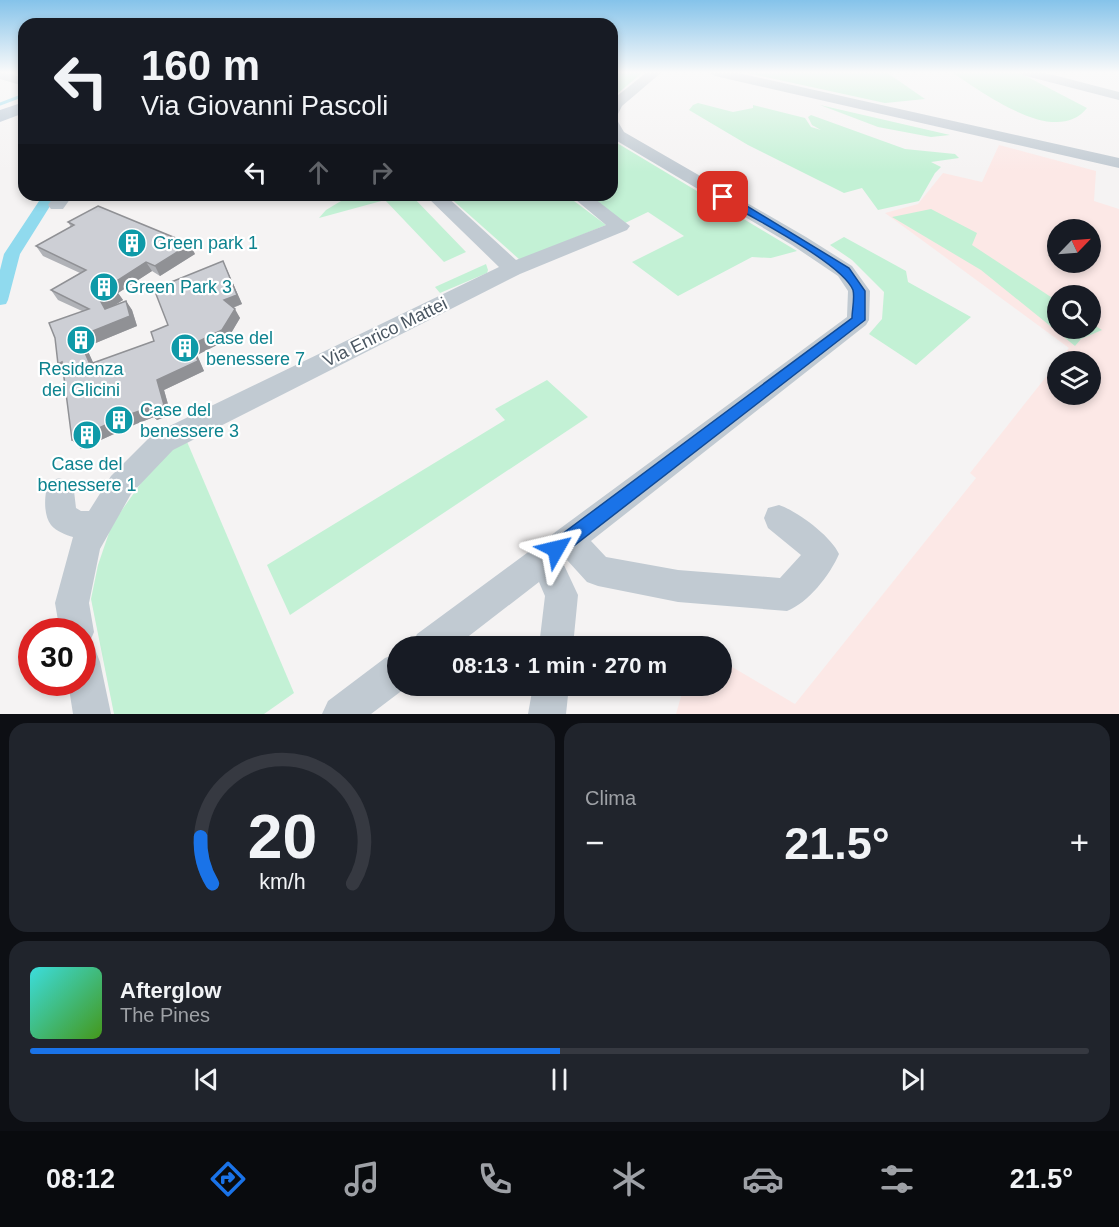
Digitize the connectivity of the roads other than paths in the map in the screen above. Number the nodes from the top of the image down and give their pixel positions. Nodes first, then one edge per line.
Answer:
1 (861, 105) edge
2 (18, 108) edge
3 (0, 116) edge
4 (618, 135) edge
5 (1119, 163) edge
6 (440, 201) edge
7 (587, 201) edge
8 (513, 269) junction
9 (59, 491) dead end
10 (778, 518) dead end
11 (98, 524) junction
12 (556, 549) junction
13 (75, 618) edge
14 (442, 636) edge
15 (557, 636) edge
16 (387, 678) edge
17 (89, 696) edge
18 (550, 696) edge
19 (92, 714) edge
20 (341, 714) edge
21 (547, 714) edge

1 - 5 street
2 - 3 main road
4 - 12 street
6 - 8 street
7 - 8 street, Via Enrico Mattei
8 - 11 street, Via Enrico Mattei
9 - 11 street
10 - 12 street
11 - 13 street, Via Enrico Mattei
12 - 14 street
12 - 15 street
16 - 20 street
17 - 19 street
18 - 21 street

